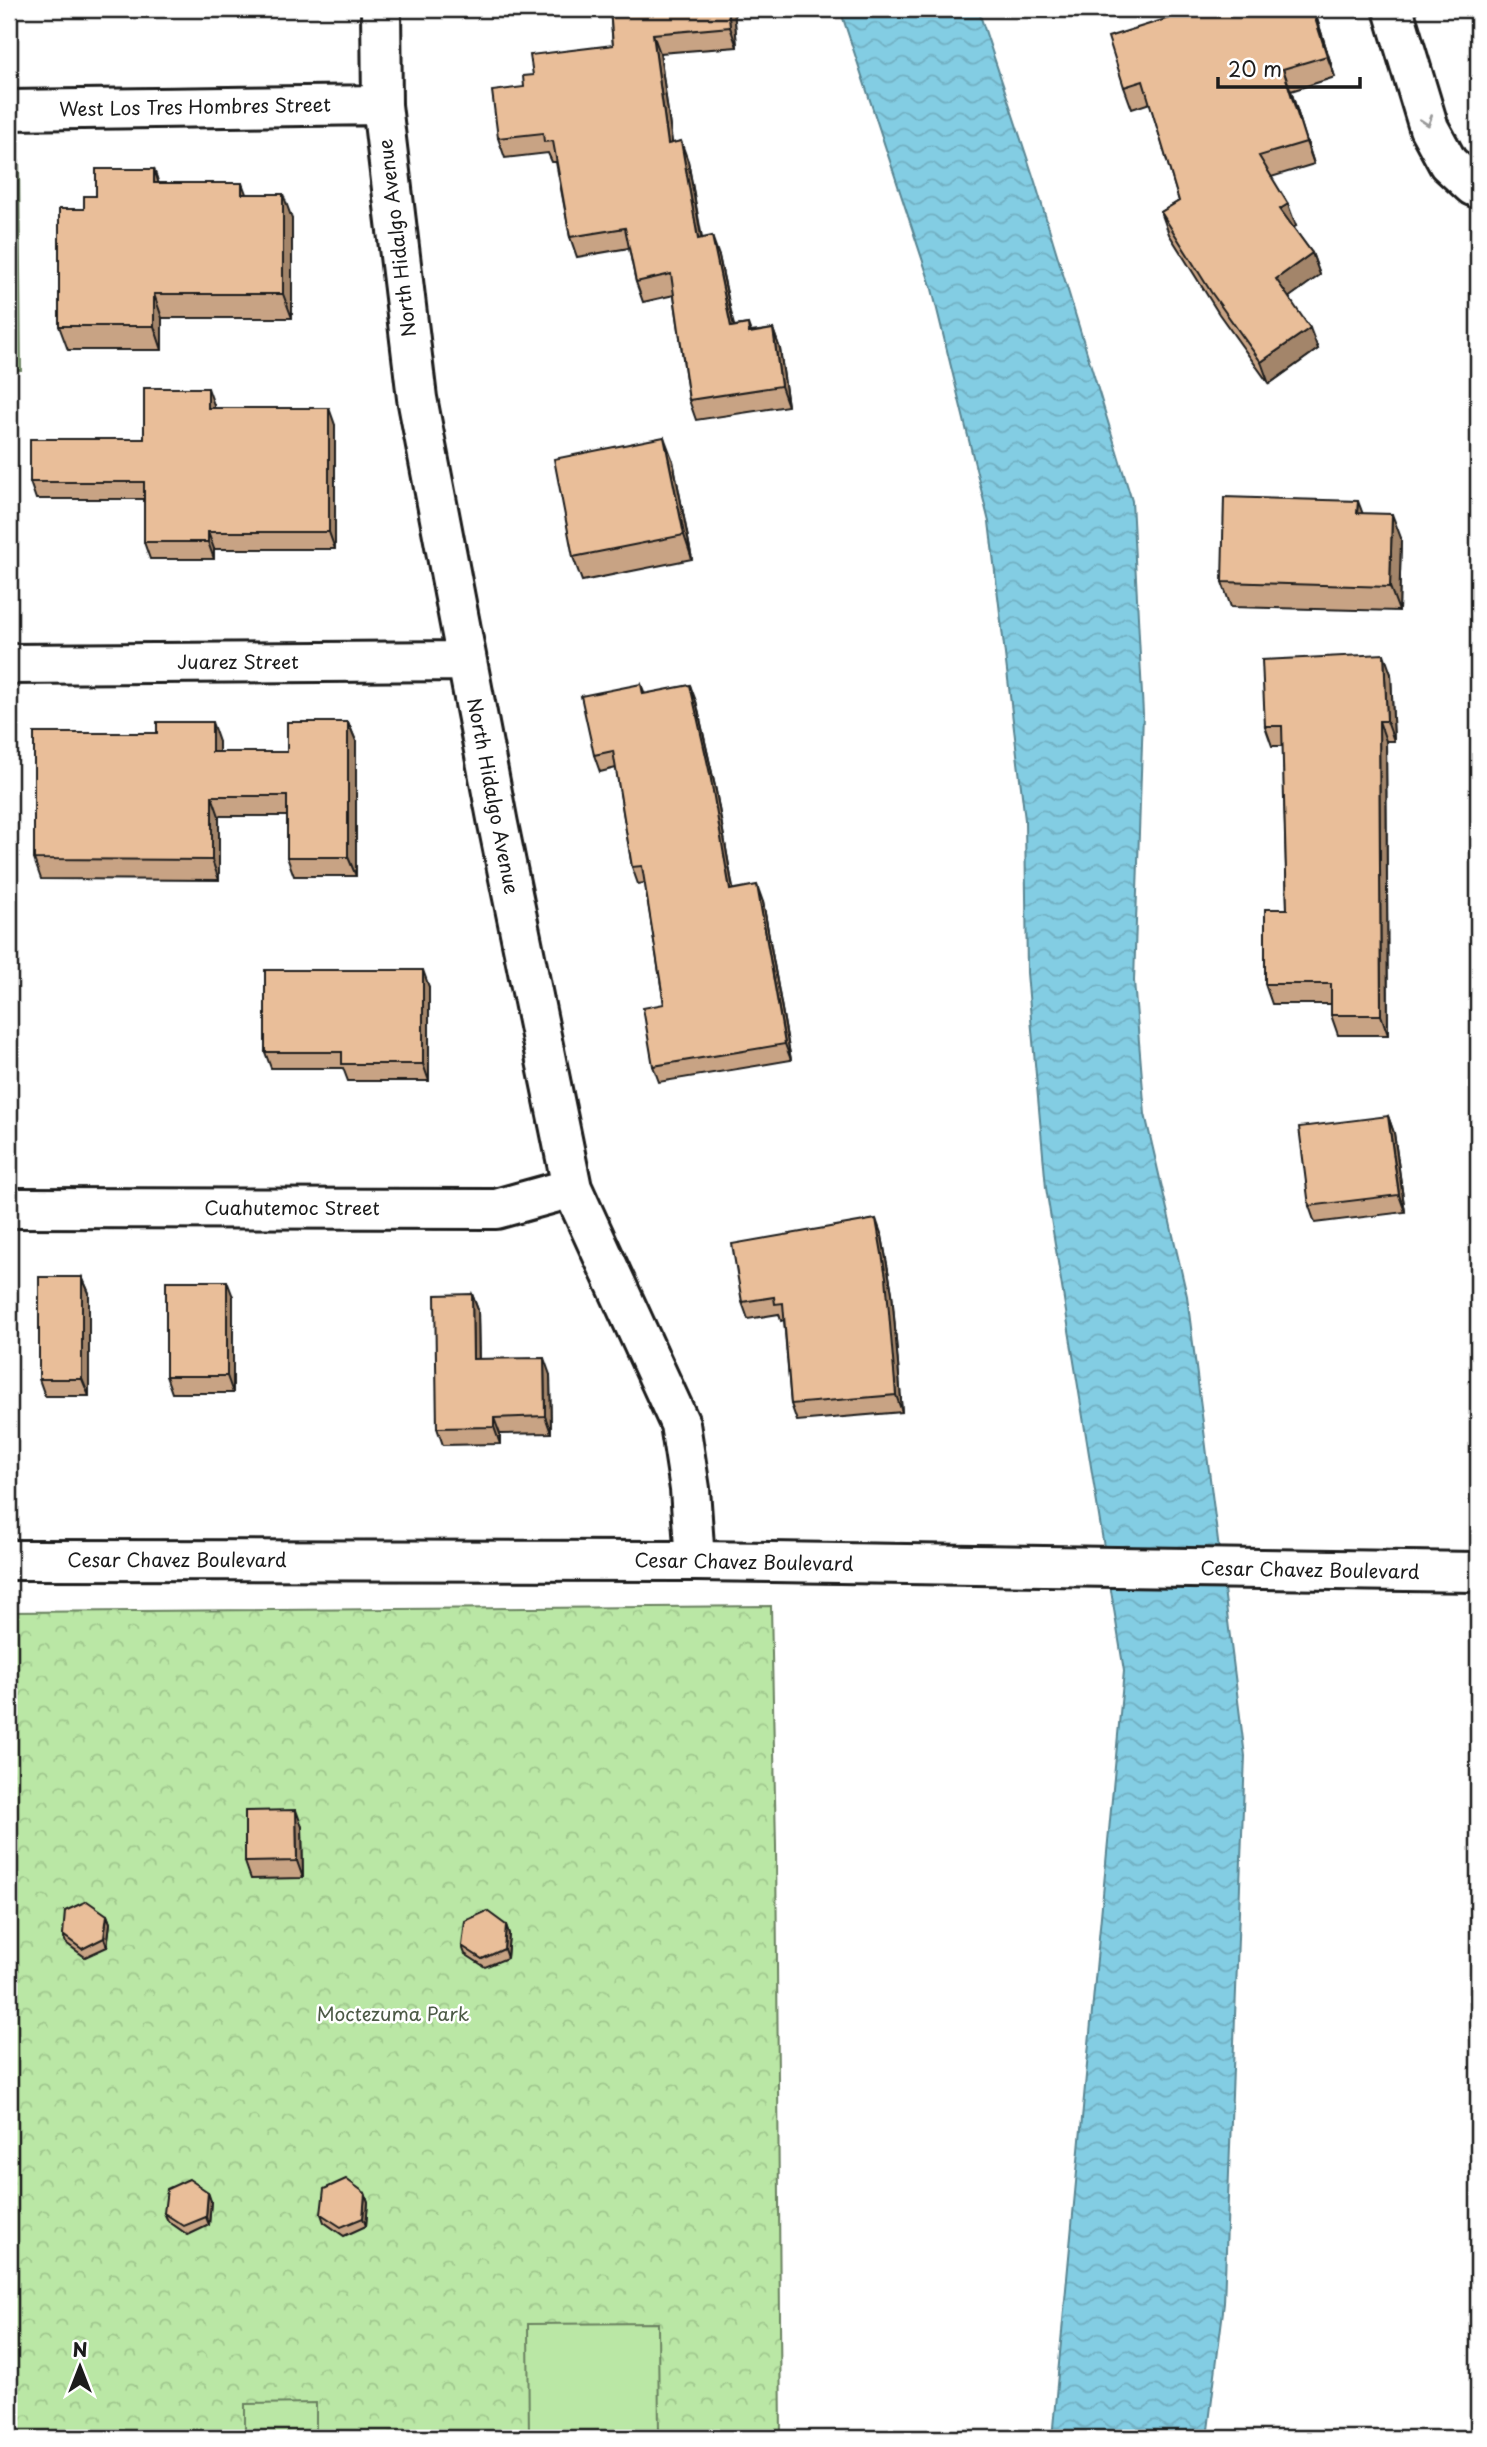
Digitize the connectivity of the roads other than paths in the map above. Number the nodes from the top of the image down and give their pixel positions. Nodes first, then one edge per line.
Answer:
1 (381, 9) edge
2 (1393, 9) edge
3 (382, 105) junction
4 (9, 110) edge
5 (1478, 188) edge
6 (467, 661) junction
7 (9, 664) edge
8 (572, 1188) junction
9 (9, 1208) edge
10 (9, 1560) edge
11 (695, 1560) junction
12 (1478, 1572) edge

1 - 3 street, North Hidalgo Avenue
2 -> 5 street
3 - 4 street, West Los Tres Hombres Street
3 - 6 street, North Hidalgo Avenue
6 - 7 street, Juarez Street
6 - 8 street, North Hidalgo Avenue
8 - 9 street, Cuahutemoc Street
8 - 11 street, North Hidalgo Avenue
10 - 11 street, Cesar Chavez Boulevard
11 - 12 street, Cesar Chavez Boulevard

